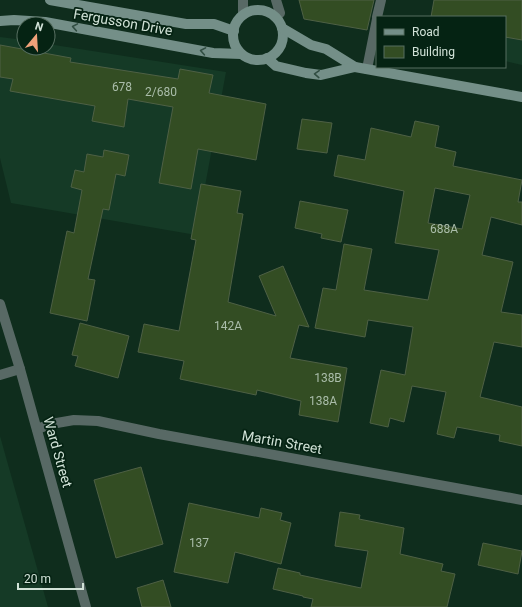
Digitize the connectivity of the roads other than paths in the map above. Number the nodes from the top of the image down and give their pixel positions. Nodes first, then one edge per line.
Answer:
1 (50, 0) edge
2 (243, 0) edge
3 (276, 0) edge
4 (381, 0) edge
5 (243, 15) junction
6 (377, 16) edge
7 (276, 17) junction
8 (0, 20) edge
9 (376, 23) edge
10 (282, 28) junction
11 (234, 31) junction
12 (241, 54) junction
13 (267, 58) junction
14 (355, 67) junction
15 (367, 69) junction
16 (522, 98) edge
17 (0, 304) edge
18 (20, 369) junction
19 (0, 375) edge
20 (37, 429) junction
21 (522, 500) edge
22 (86, 607) edge

1 - 11 main road, Fergusson Drive
2 - 5 street
3 - 7 street
4 - 6 street
5 - 7 main road
5 - 11 main road
7 - 10 main road
12 -> 8 main road, Fergusson Drive
9 - 15 street
10 - 13 main road
10 - 14 main road
11 - 12 main road
12 - 13 main road
14 -> 13 main road
14 - 15 main road
15 - 16 main road
17 - 18 street, Ward Street
18 - 19 street
18 - 20 street, Ward Street
20 - 21 street, Martin Street
20 - 22 street, Ward Street

